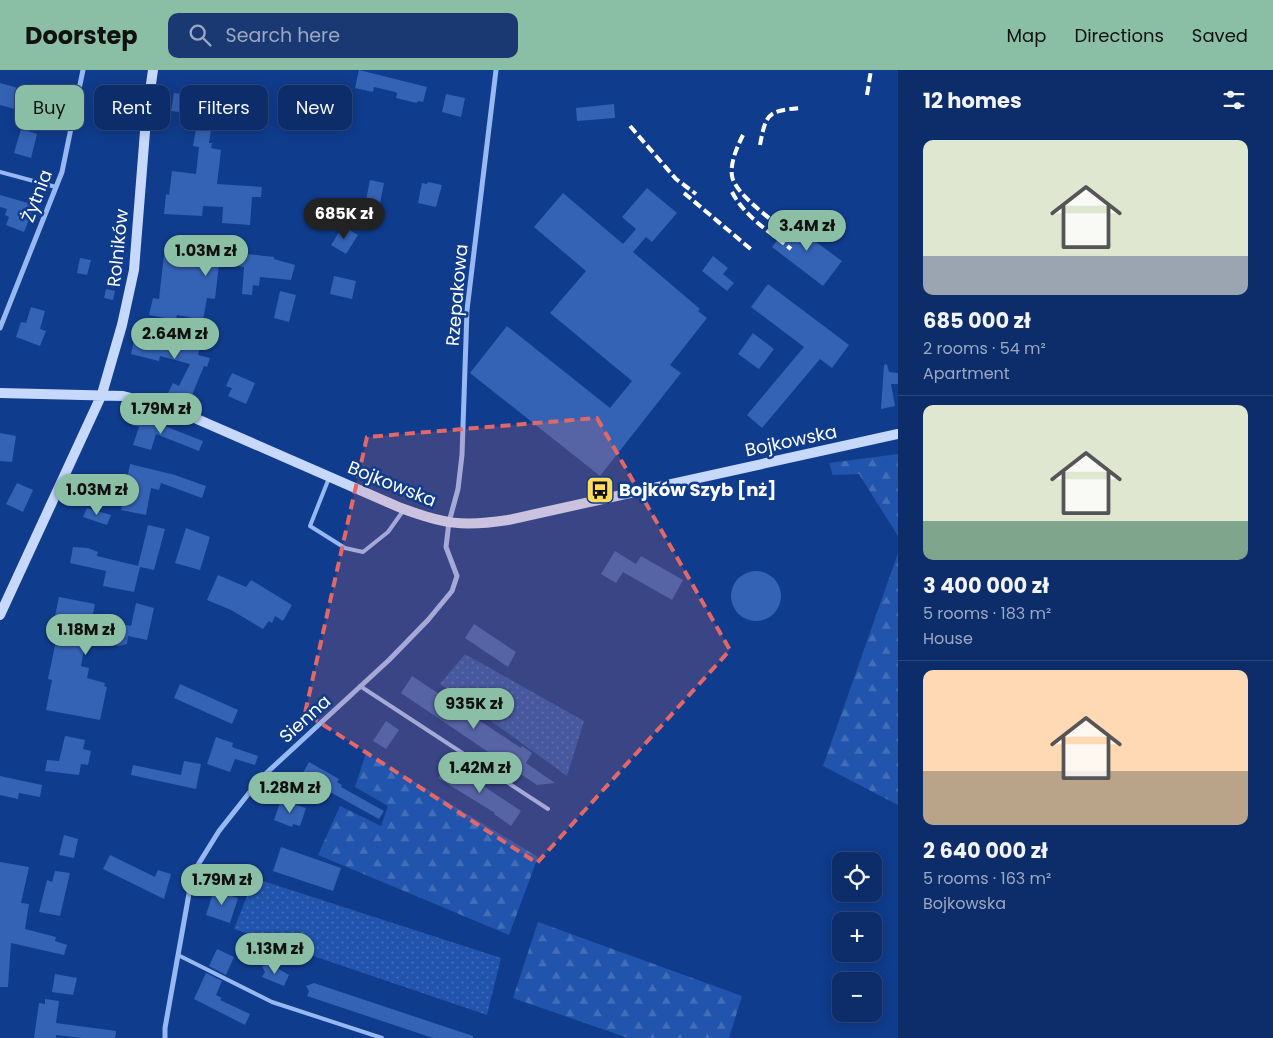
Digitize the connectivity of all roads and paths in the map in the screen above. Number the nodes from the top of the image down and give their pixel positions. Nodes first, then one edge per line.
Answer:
1 (83, 70) edge
2 (152, 70) edge
3 (496, 70) edge
4 (0, 172) edge
5 (56, 187) junction
6 (0, 328) edge
7 (0, 393) edge
8 (102, 394) junction
9 (898, 434) edge
10 (330, 476) junction
11 (405, 509) junction
12 (448, 522) junction
13 (0, 615) edge
14 (360, 686) junction
15 (548, 809) dead end
16 (178, 955) junction
17 (165, 1038) edge
18 (382, 1038) edge

1 - 5 street, Żytnia
2 - 8 street, Rolników
3 - 12 street, Rzepakowa
4 - 5 lane
5 - 6 street, Żytnia
7 - 8 street, Bojkowska
8 - 10 street, Bojkowska
8 - 13 street, Rolników
9 - 12 street, Bojkowska
10 - 11 street, Bojkowska
10 - 11 lane
11 - 12 street, Bojkowska
12 - 14 street, Sienna
14 - 15 lane
14 - 16 street, Sienna
16 - 17 street, Sienna
16 - 18 lane

